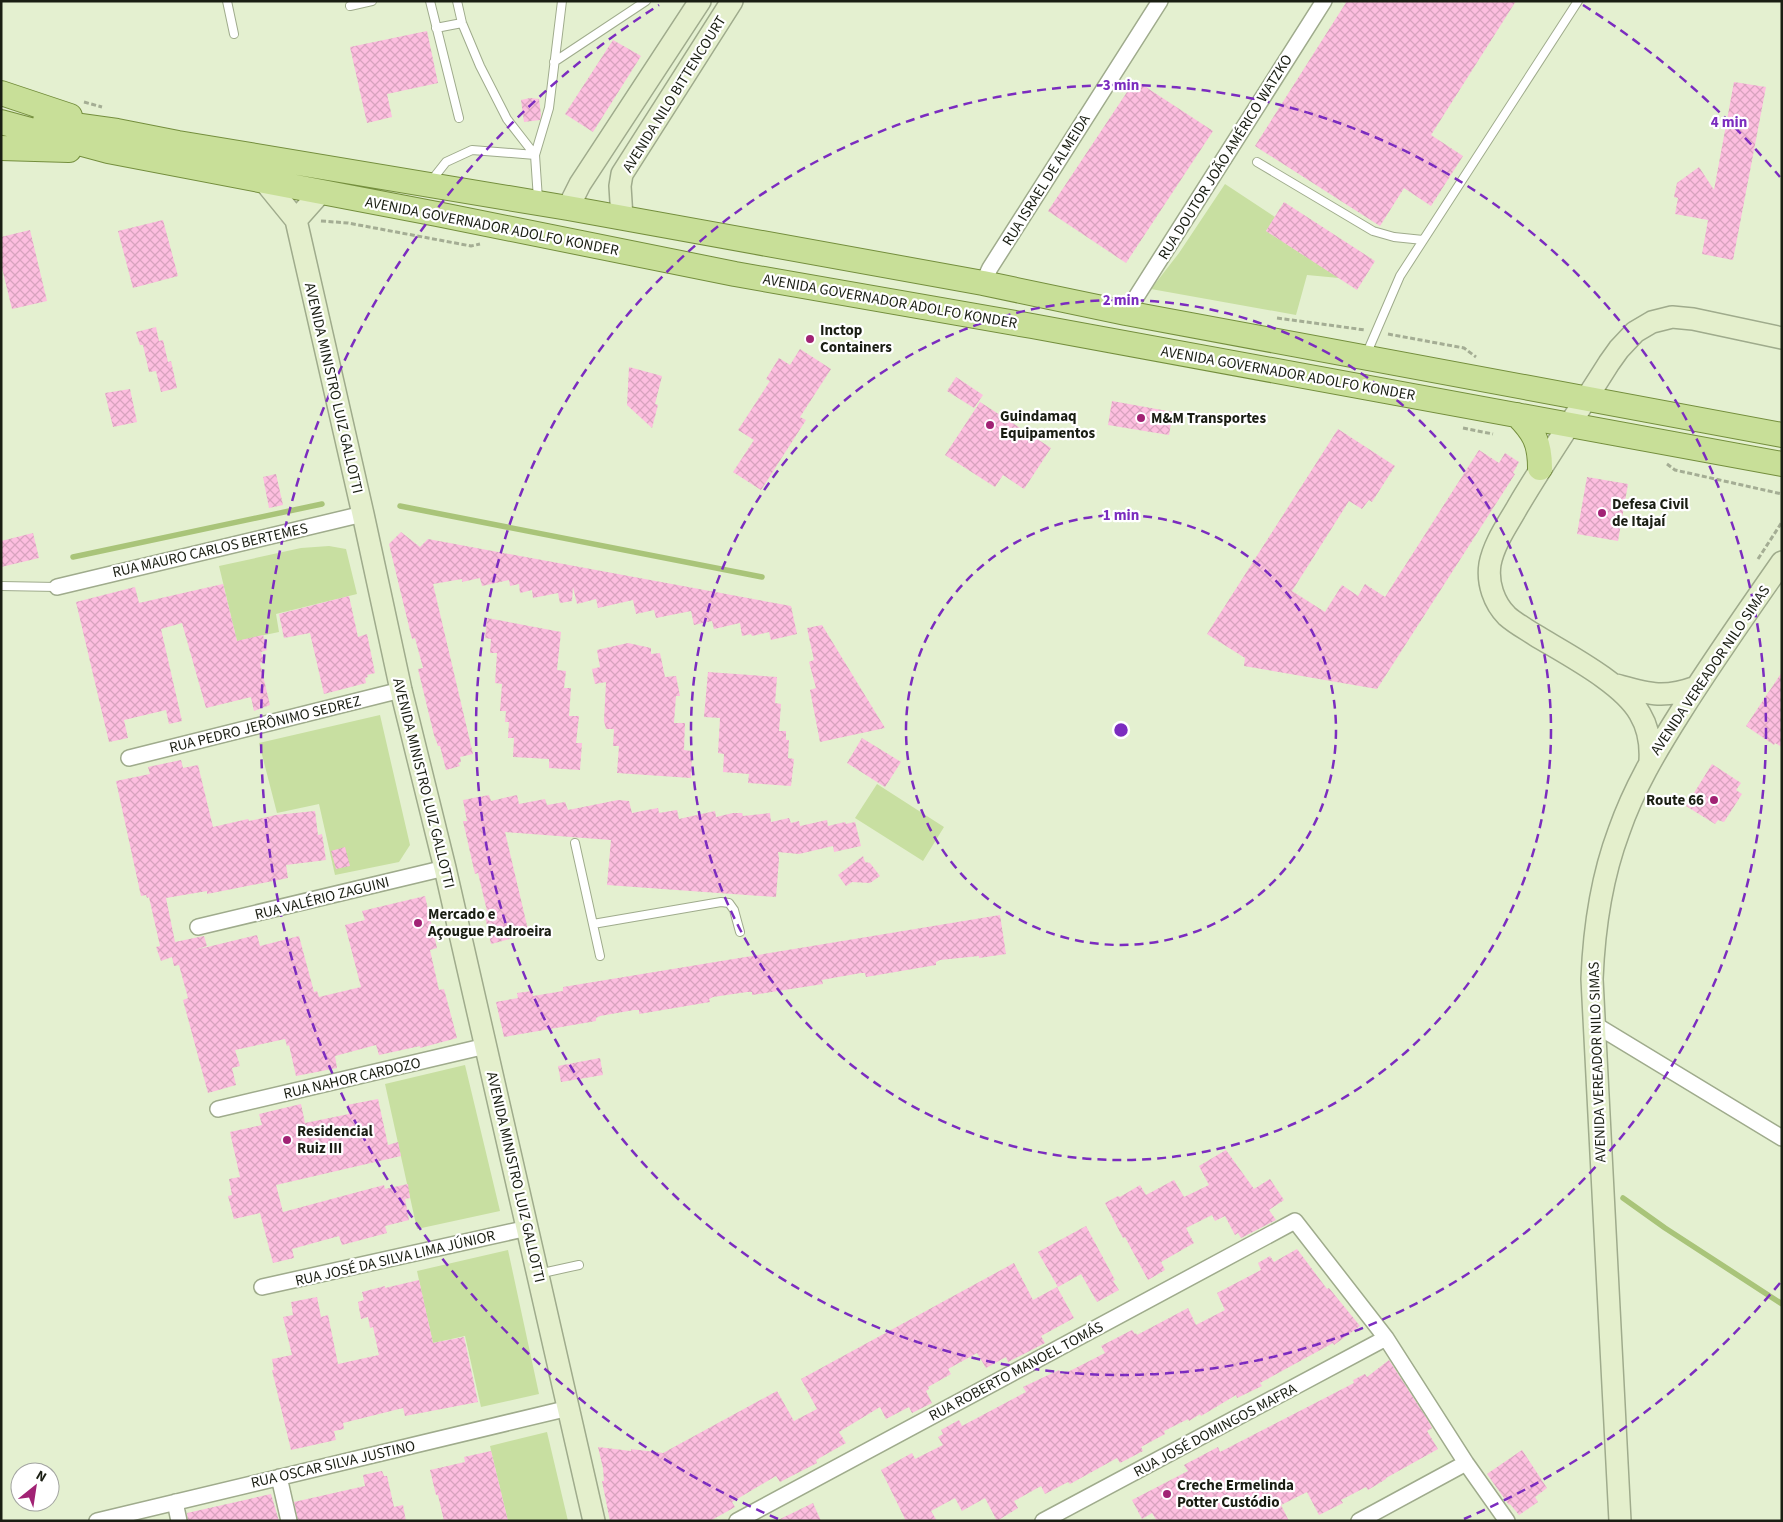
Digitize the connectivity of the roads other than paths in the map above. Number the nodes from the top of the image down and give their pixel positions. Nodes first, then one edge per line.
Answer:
1 (226, 1) edge
2 (372, 1) edge
3 (430, 1) edge
4 (457, 1) edge
5 (562, 1) edge
6 (646, 1) edge
7 (700, 1) edge
8 (732, 1) edge
9 (1160, 1) edge
10 (1324, 1) edge
11 (1578, 1) edge
12 (350, 6) dead end
13 (462, 23) junction
14 (436, 28) junction
15 (234, 34) dead end
16 (554, 62) junction
17 (1, 93) edge
18 (1, 115) edge
19 (459, 118) dead end
20 (1, 122) edge
21 (112, 141) junction
22 (1, 148) edge
23 (535, 156) junction
24 (1257, 162) dead end
25 (266, 182) junction
26 (428, 184) junction
27 (320, 193) junction
28 (539, 203) junction
29 (568, 208) junction
30 (622, 218) junction
31 (296, 220) junction
32 (1423, 240) junction
33 (983, 284) junction
34 (1126, 312) junction
35 (1782, 338) edge
36 (1365, 357) junction
37 (1587, 398) junction
38 (1517, 415) junction
39 (1570, 425) junction
40 (1782, 435) edge
41 (1782, 464) edge
42 (1540, 468) junction
43 (363, 514) junction
44 (1782, 562) edge
45 (1, 586) edge
46 (57, 587) joint
47 (1613, 684) junction
48 (1696, 687) junction
49 (401, 690) junction
50 (129, 758) dead end
51 (1650, 761) junction
52 (575, 843) dead end
53 (445, 868) junction
54 (593, 924) junction
55 (198, 927) dead end
56 (740, 932) dead end
57 (600, 956) dead end
58 (1594, 1024) junction
59 (486, 1046) junction
60 (218, 1110) dead end
61 (1782, 1138) edge
62 (528, 1228) junction
63 (579, 1265) dead end
64 (538, 1274) junction
65 (262, 1288) dead end
66 (1386, 1338) junction
67 (569, 1408) junction
68 (1466, 1463) junction
69 (279, 1477) junction
70 (175, 1502) junction
71 (97, 1521) edge
72 (179, 1521) edge
73 (289, 1521) edge
74 (594, 1521) edge
75 (738, 1521) edge
76 (1043, 1521) edge
77 (1359, 1521) edge
78 (1507, 1521) edge
79 (1620, 1521) edge

1 - 15 lane
2 - 12 lane
3 - 14 lane
4 - 13 lane
5 - 16 lane
6 - 16 lane
7 - 29 street, AVENIDA NILO BITTENCOURT
8 - 30 street, AVENIDA NILO BITTENCOURT
9 - 33 street, RUA ISRAEL DE ALMEIDA
10 - 34 street, RUA DOUTOR JOÃO AMÉRICO WATZKO
11 - 32 lane
13 - 14 lane
13 - 23 lane
14 - 19 lane
16 - 23 lane
17 - 21 main road
18 - 21 main road, AVENIDA GOVERNADOR ADOLFO KONDER
20 - 21 main road, AVENIDA GOVERNADOR ADOLFO KONDER
21 - 22 main road
21 - 25 main road, AVENIDA GOVERNADOR ADOLFO KONDER
21 - 26 main road, AVENIDA GOVERNADOR ADOLFO KONDER
23 - 26 lane
23 - 28 lane
24 - 32 lane
25 - 27 main road, AVENIDA GOVERNADOR ADOLFO KONDER
25 - 31 street, AVENIDA MINISTRO LUIZ GALLOTTI
26 - 28 main road, AVENIDA GOVERNADOR ADOLFO KONDER
27 - 31 street
27 - 38 main road, AVENIDA GOVERNADOR ADOLFO KONDER
28 - 29 main road, AVENIDA GOVERNADOR ADOLFO KONDER
29 - 30 main road, AVENIDA GOVERNADOR ADOLFO KONDER
30 - 33 main road, AVENIDA GOVERNADOR ADOLFO KONDER
31 - 43 street, AVENIDA MINISTRO LUIZ GALLOTTI
32 - 36 lane
33 - 34 main road, AVENIDA GOVERNADOR ADOLFO KONDER
34 - 36 main road, AVENIDA GOVERNADOR ADOLFO KONDER
35 - 37 street
36 - 37 main road, AVENIDA GOVERNADOR ADOLFO KONDER
37 - 39 street
37 - 40 main road, AVENIDA GOVERNADOR ADOLFO KONDER
38 - 39 main road, AVENIDA GOVERNADOR ADOLFO KONDER
38 - 42 main road
39 - 41 main road, AVENIDA GOVERNADOR ADOLFO KONDER
39 - 42 street
42 - 47 street
43 - 46 street, RUA MAURO CARLOS BERTEMES
43 - 49 street, AVENIDA MINISTRO LUIZ GALLOTTI
44 - 48 street, AVENIDA VEREADOR NILO SIMAS
45 - 46 lane
47 - 48 street
47 - 51 street
48 - 51 street, AVENIDA VEREADOR NILO SIMAS
49 - 50 street, RUA PEDRO JERÔNIMO SEDREZ
49 - 53 street, AVENIDA MINISTRO LUIZ GALLOTTI
51 - 58 street, AVENIDA VEREADOR NILO SIMAS
52 - 54 lane
53 - 55 street, RUA VALÉRIO ZAGUINI
53 - 59 street, AVENIDA MINISTRO LUIZ GALLOTTI
54 - 56 lane
54 - 57 lane
58 - 61 street
58 - 79 street, AVENIDA VEREADOR NILO SIMAS
59 - 60 street, RUA NAHOR CARDOZO
59 - 62 street, AVENIDA MINISTRO LUIZ GALLOTTI
62 - 64 street, AVENIDA MINISTRO LUIZ GALLOTTI
62 - 65 street, RUA JOSÉ DA SILVA LIMA JÚNIOR
63 - 64 lane
64 - 67 street, AVENIDA MINISTRO LUIZ GALLOTTI
66 - 68 street
66 - 75 street, RUA ROBERTO MANOEL TOMÁS
66 - 76 street, RUA JOSÉ DOMINGOS MAFRA
67 - 69 street, RUA OSCAR SILVA JUSTINO
67 - 74 street, AVENIDA MINISTRO LUIZ GALLOTTI
68 - 77 street
68 - 78 street
69 - 70 street, RUA OSCAR SILVA JUSTINO
69 - 73 street
70 - 71 street, RUA OSCAR SILVA JUSTINO
70 - 72 street

